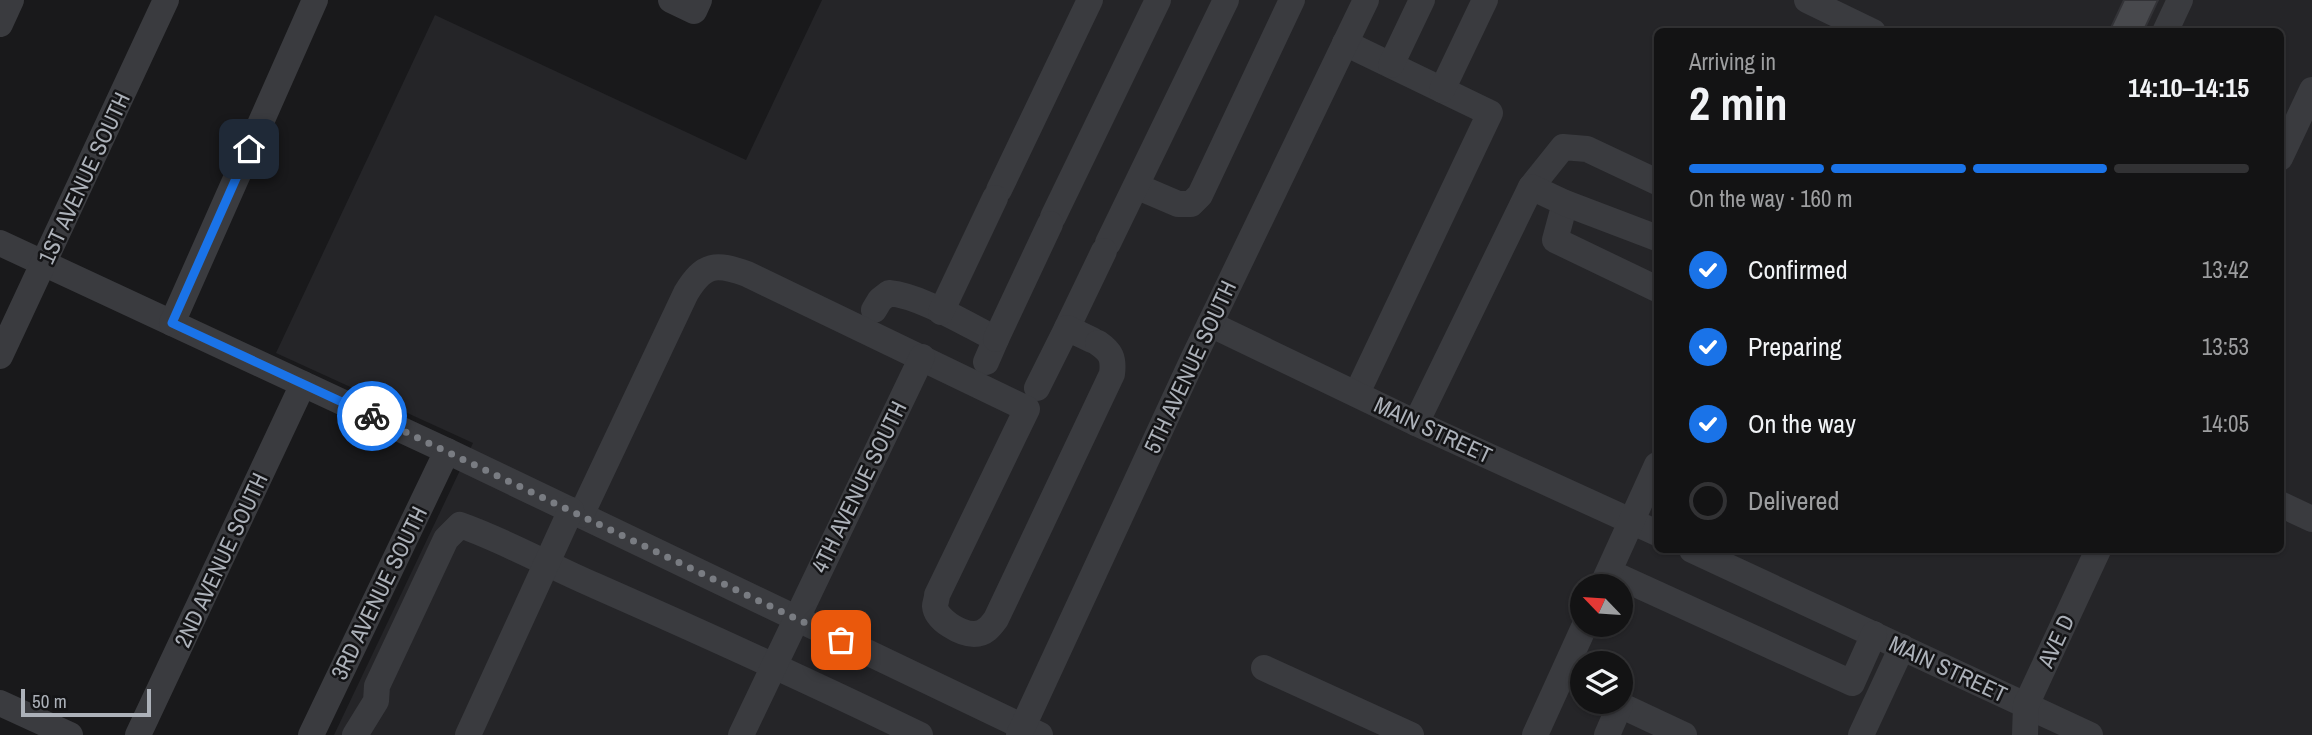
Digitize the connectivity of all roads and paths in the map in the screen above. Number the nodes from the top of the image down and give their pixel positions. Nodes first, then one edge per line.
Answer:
1 (11, 0) edge
2 (166, 0) edge
3 (315, 0) edge
4 (671, 0) edge
5 (699, 0) edge
6 (1090, 0) edge
7 (1158, 0) edge
8 (1226, 0) edge
9 (1292, 0) edge
10 (1366, 0) edge
11 (1422, 0) edge
12 (1485, 0) edge
13 (1807, 0) edge
14 (2180, 0) edge
15 (0, 24) edge
16 (1865, 28) edge
17 (2167, 28) edge
18 (1345, 43) junction
19 (1391, 65) junction
20 (1442, 90) junction
21 (2312, 90) edge
22 (2284, 150) edge
23 (1654, 181) edge
24 (1136, 186) junction
25 (1531, 187) junction
26 (1565, 203) junction
27 (1654, 237) edge
28 (0, 243) edge
29 (44, 264) junction
30 (1654, 288) edge
31 (940, 312) junction
32 (870, 318) junction
33 (172, 323) junction
34 (1210, 324) junction
35 (1067, 328) junction
36 (0, 356) edge
37 (922, 356) junction
38 (985, 364) junction
39 (303, 384) junction
40 (1357, 393) junction
41 (1032, 397) junction
42 (1416, 423) junction
43 (447, 452) junction
44 (1654, 472) edge
45 (2284, 506) edge
46 (576, 513) junction
47 (2312, 519) edge
48 (1632, 521) junction
49 (1654, 532) edge
50 (1698, 553) edge
51 (2097, 553) edge
52 (546, 564) junction
53 (1608, 574) edge
54 (1633, 590) edge
55 (795, 618) junction
56 (1874, 634) junction
57 (1902, 647) junction
58 (774, 665) junction
59 (1264, 668) dead end
60 (1852, 683) junction
61 (1570, 684) edge
62 (1879, 696) junction
63 (0, 703) edge
64 (2026, 705) junction
65 (1633, 711) edge
66 (1614, 714) edge
67 (1027, 732) edge
68 (70, 735) edge
69 (138, 735) edge
70 (311, 735) edge
71 (355, 735) edge
72 (468, 735) edge
73 (741, 735) edge
74 (920, 735) edge
75 (1411, 735) edge
76 (1535, 735) edge
77 (1607, 735) edge
78 (1684, 735) edge
79 (1861, 735) edge
80 (2025, 735) edge
81 (2090, 735) edge

1 - 15 street
2 - 29 street, 1ST AVENUE SOUTH
3 - 33 street
4 - 5 street
6 - 31 street
7 - 38 street
8 - 24 street
9 - 24 street
10 - 18 street, 5TH AVENUE SOUTH
11 - 19 street
12 - 20 street
13 - 16 street
14 - 17 street
18 - 19 street
18 - 34 street, 5TH AVENUE SOUTH
19 - 20 street
20 - 40 street
21 - 22 street
23 - 25 street
24 - 35 street
25 - 26 street
25 - 42 street
26 - 27 street
26 - 30 street
28 - 29 street
29 - 33 street
29 - 36 street, 1ST AVENUE SOUTH
31 - 32 street
31 - 38 street
32 - 37 street
32 - 46 street
33 - 39 street
34 - 40 street, MAIN STREET
34 - 67 street, 5TH AVENUE SOUTH
35 - 41 street
35 - 41 street
37 - 38 street
37 - 55 street, 4TH AVENUE SOUTH
38 - 41 street
39 - 43 street
39 - 69 street, 2ND AVENUE SOUTH
40 - 42 street, MAIN STREET
42 - 48 street, MAIN STREET
43 - 46 street
43 - 70 street, 3RD AVENUE SOUTH
44 - 48 street
45 - 47 street
46 - 52 street
46 - 55 street
48 - 49 street, MAIN STREET
48 - 53 street
50 - 56 street, MAIN STREET
51 - 64 street, AVE D
52 - 58 street
52 - 71 street
52 - 72 street
54 - 60 street
55 - 58 street, 4TH AVENUE SOUTH
55 - 67 street
56 - 57 street, MAIN STREET
56 - 60 street
57 - 62 street
57 - 64 street, MAIN STREET
58 - 73 street, 4TH AVENUE SOUTH
58 - 74 street
59 - 75 street
60 - 62 street
61 - 76 street
62 - 79 street
63 - 68 street
64 - 80 street, AVE D
64 - 81 street, MAIN STREET
65 - 78 street
66 - 77 street

